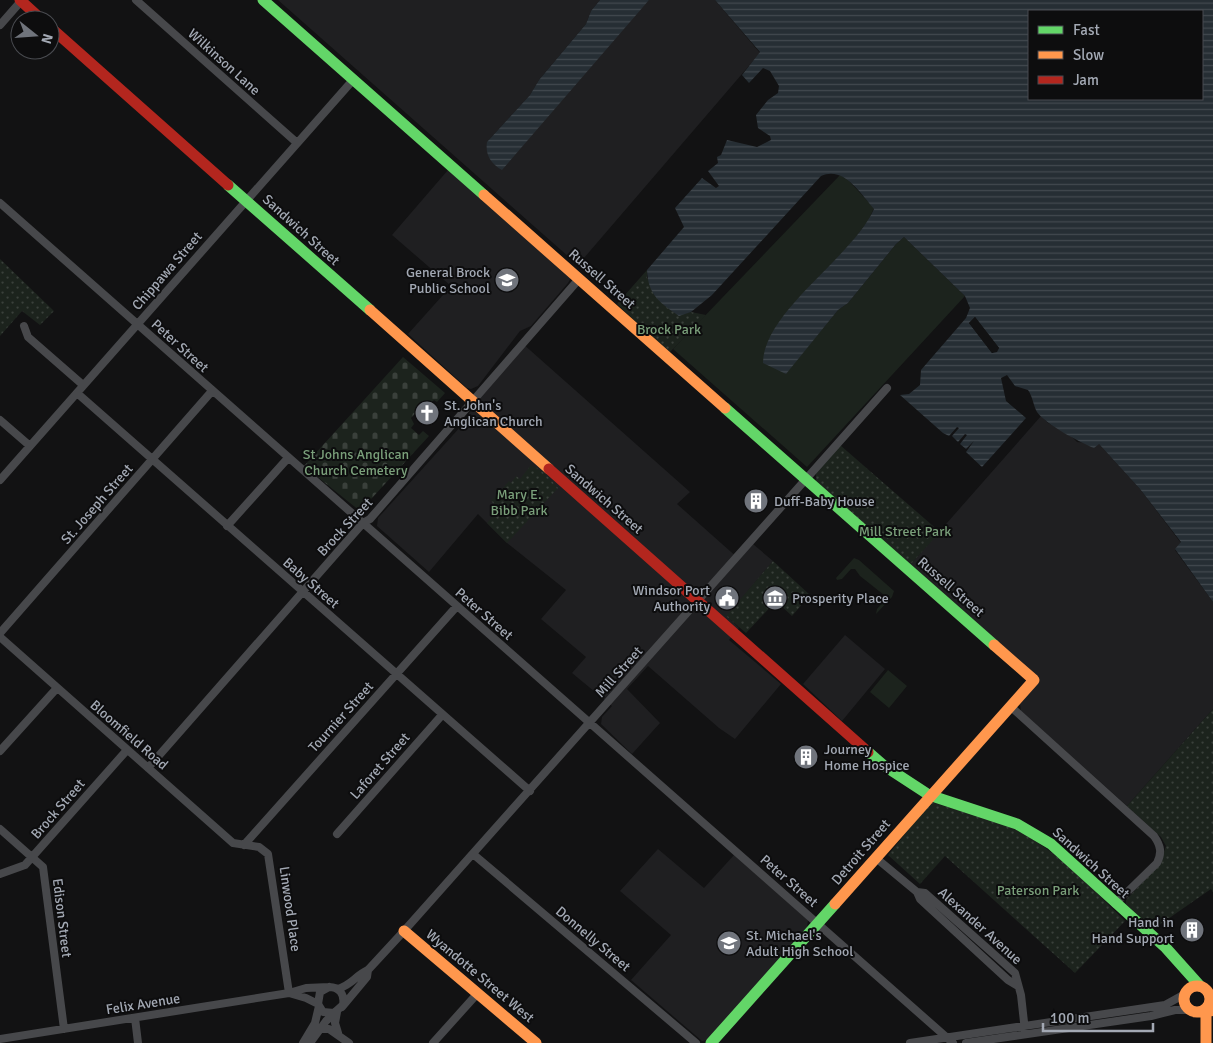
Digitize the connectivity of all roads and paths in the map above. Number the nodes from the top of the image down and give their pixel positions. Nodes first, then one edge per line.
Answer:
1 (21, 0) edge
2 (136, 0) edge
3 (263, 0) edge
4 (32, 10) edge
5 (0, 25) edge
6 (60, 36) edge
7 (353, 80) junction
8 (296, 142) junction
9 (246, 201) junction
10 (0, 203) edge
11 (579, 279) junction
12 (137, 324) junction
13 (24, 326) dead end
14 (83, 385) junction
15 (887, 388) dead end
16 (212, 391) junction
17 (77, 393) junction
18 (472, 400) junction
19 (0, 420) edge
20 (30, 446) junction
21 (288, 458) junction
22 (152, 460) junction
23 (805, 479) junction
24 (0, 480) edge
25 (363, 523) junction
26 (227, 526) junction
27 (302, 592) junction
28 (698, 602) junction
29 (457, 606) junction
30 (0, 633) edge
31 (0, 637) edge
32 (395, 674) junction
33 (1034, 680) joint
34 (57, 688) junction
35 (1010, 706) junction
36 (442, 715) junction
37 (590, 723) junction
38 (126, 750) junction
39 (0, 752) edge
40 (148, 768) junction
41 (530, 790) junction
42 (929, 795) junction
43 (0, 829) edge
44 (337, 834) dead end
45 (244, 844) junction
46 (473, 854) junction
47 (32, 857) junction
48 (876, 858) junction
49 (0, 874) edge
50 (1115, 904) junction
51 (818, 924) junction
52 (404, 931) junction
53 (1166, 948) junction
54 (368, 970) junction
55 (1200, 986) junction
56 (328, 987) junction
57 (338, 989) junction
58 (289, 994) junction
59 (477, 994) junction
60 (1185, 994) junction
61 (318, 1005) junction
62 (1205, 1007) edge
63 (339, 1010) junction
64 (135, 1018) junction
65 (64, 1029) junction
66 (320, 1029) junction
67 (1025, 1030) junction
68 (338, 1034) junction
69 (0, 1039) edge
70 (950, 1040) edge
71 (138, 1043) edge
72 (303, 1043) edge
73 (310, 1043) edge
74 (349, 1043) edge
75 (433, 1043) edge
76 (536, 1043) edge
77 (696, 1043) edge
78 (711, 1043) edge
79 (910, 1043) edge
80 (966, 1043) edge
81 (1205, 1043) edge

1 - 4 main road
1 - 5 street
2 - 8 street, Wilkinson Lane
3 - 7 main road, Russell Street
6 - 9 main road, Sandwich Street
7 - 8 street, Chippawa Street
7 - 11 main road, Russell Street
8 - 9 street, Chippawa Street
9 - 12 street, Chippawa Street
9 - 18 main road, Sandwich Street
10 - 12 street, Peter Street
11 - 18 street, Brock Street
11 - 23 main road, Russell Street
12 - 14 street, Chippawa Street
12 - 16 street, Peter Street
13 - 14 street
14 - 17 street, Chippawa Street
15 - 23 street, Mill Street
16 - 21 street, Peter Street
16 - 22 street, St. Joseph Street
17 - 20 street, Chippawa Street
17 - 22 street, Baby Street
18 - 25 street, Brock Street
18 - 28 main road, Sandwich Street
19 - 20 street
20 - 24 street, Chippawa Street
21 - 25 street, Peter Street
21 - 26 street
22 - 26 street, Baby Street
22 - 30 street, St. Joseph Street
23 - 28 street, Mill Street
23 - 33 main road, Russell Street
25 - 27 street, Brock Street
25 - 29 street, Peter Street
26 - 27 street, Baby Street
27 - 32 street, Baby Street
27 - 40 street, Brock Street
28 - 37 street, Mill Street
28 - 42 main road, Sandwich Street
29 - 32 street, Tournier Street
29 - 37 street, Peter Street
31 - 34 street, Bloomfield Road
32 - 36 street, Baby Street
32 - 45 street, Tournier Street
33 - 35 main road, Detroit Street
34 - 38 street, Bloomfield Road
34 - 39 street
35 - 42 main road, Detroit Street
35 - 50 street
36 - 41 street, Baby Street
36 - 44 street, Laforet Street
37 - 41 street, Mill Street
37 - 51 street, Peter Street
38 - 40 street, Bloomfield Road
38 - 47 street, Brock Street
40 - 45 street, Bloomfield Road
41 - 46 street, Mill Street
42 - 48 main road, Detroit Street
42 - 50 main road, Sandwich Street
43 - 47 street, Edison Street
45 - 58 street, Linwood Place
46 - 52 street, Mill Street
46 - 77 street, Donnelly Street
47 - 49 street, Brock Street
47 - 65 street, Edison Street
48 - 51 main road, Detroit Street
48 - 67 street, Alexander Avenue
50 - 53 main road, Sandwich Street
51 - 70 street, Peter Street
51 - 78 main road, Detroit Street
52 - 54 street, Mill Street
52 - 59 main road, Wyandotte Street West
53 - 55 main road
53 - 60 main road
54 - 57 street, Mill Street
54 - 63 street, Mill Street
55 - 60 main road
55 - 62 main road
56 - 57 street
56 - 58 street, Felix Avenue
56 - 61 street
57 - 63 street
58 - 61 street, Felix Avenue
58 - 64 street, Felix Avenue
59 - 75 street
59 - 76 main road, Wyandotte Street West
60 - 62 main road
60 - 67 street
61 - 63 street
61 - 72 street
62 - 67 street
62 - 81 main road
63 - 66 street, Mill Street
63 - 68 street
64 - 65 street, Felix Avenue
64 - 71 street
65 - 69 street, Felix Avenue
66 - 68 street
66 - 73 street, Mill Street
67 - 70 street
67 - 80 street
68 - 74 street
70 - 79 street

